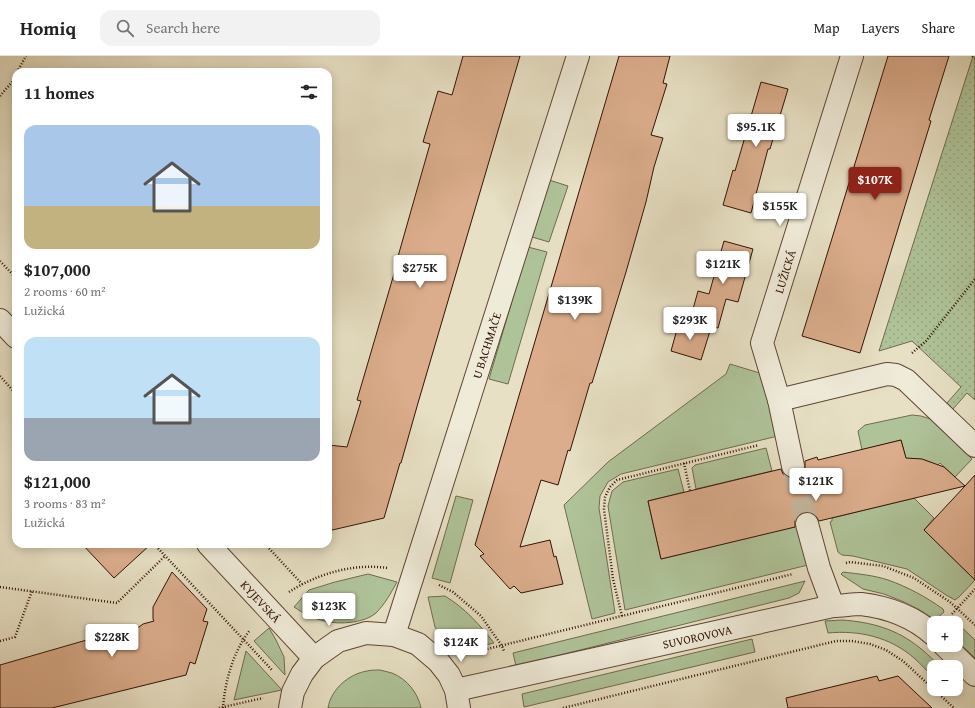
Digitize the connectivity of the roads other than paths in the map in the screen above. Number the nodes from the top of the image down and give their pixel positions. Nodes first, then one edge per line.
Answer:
1 (578, 56) edge
2 (852, 56) edge
3 (0, 320) edge
4 (12, 333) edge
5 (779, 400) junction
6 (975, 446) edge
7 (793, 466) tunnel mouth
8 (807, 524) tunnel mouth
9 (212, 548) edge
10 (833, 606) junction
11 (927, 630) edge
12 (394, 635) junction
13 (951, 652) edge
14 (314, 658) junction
15 (975, 675) edge
16 (457, 699) edge
17 (292, 700) edge

1 - 12 street, U BACHMAČE
2 - 5 street, LUŽICKÁ
3 - 4 street
5 - 6 street
5 - 7 street, LUŽICKÁ
8 - 10 street
9 - 14 street, KYJEVSKÁ
10 - 11 street, SUVOROVOVA
10 - 16 street, SUVOROVOVA
12 - 14 street
12 - 16 street
13 - 15 street
14 - 17 street

